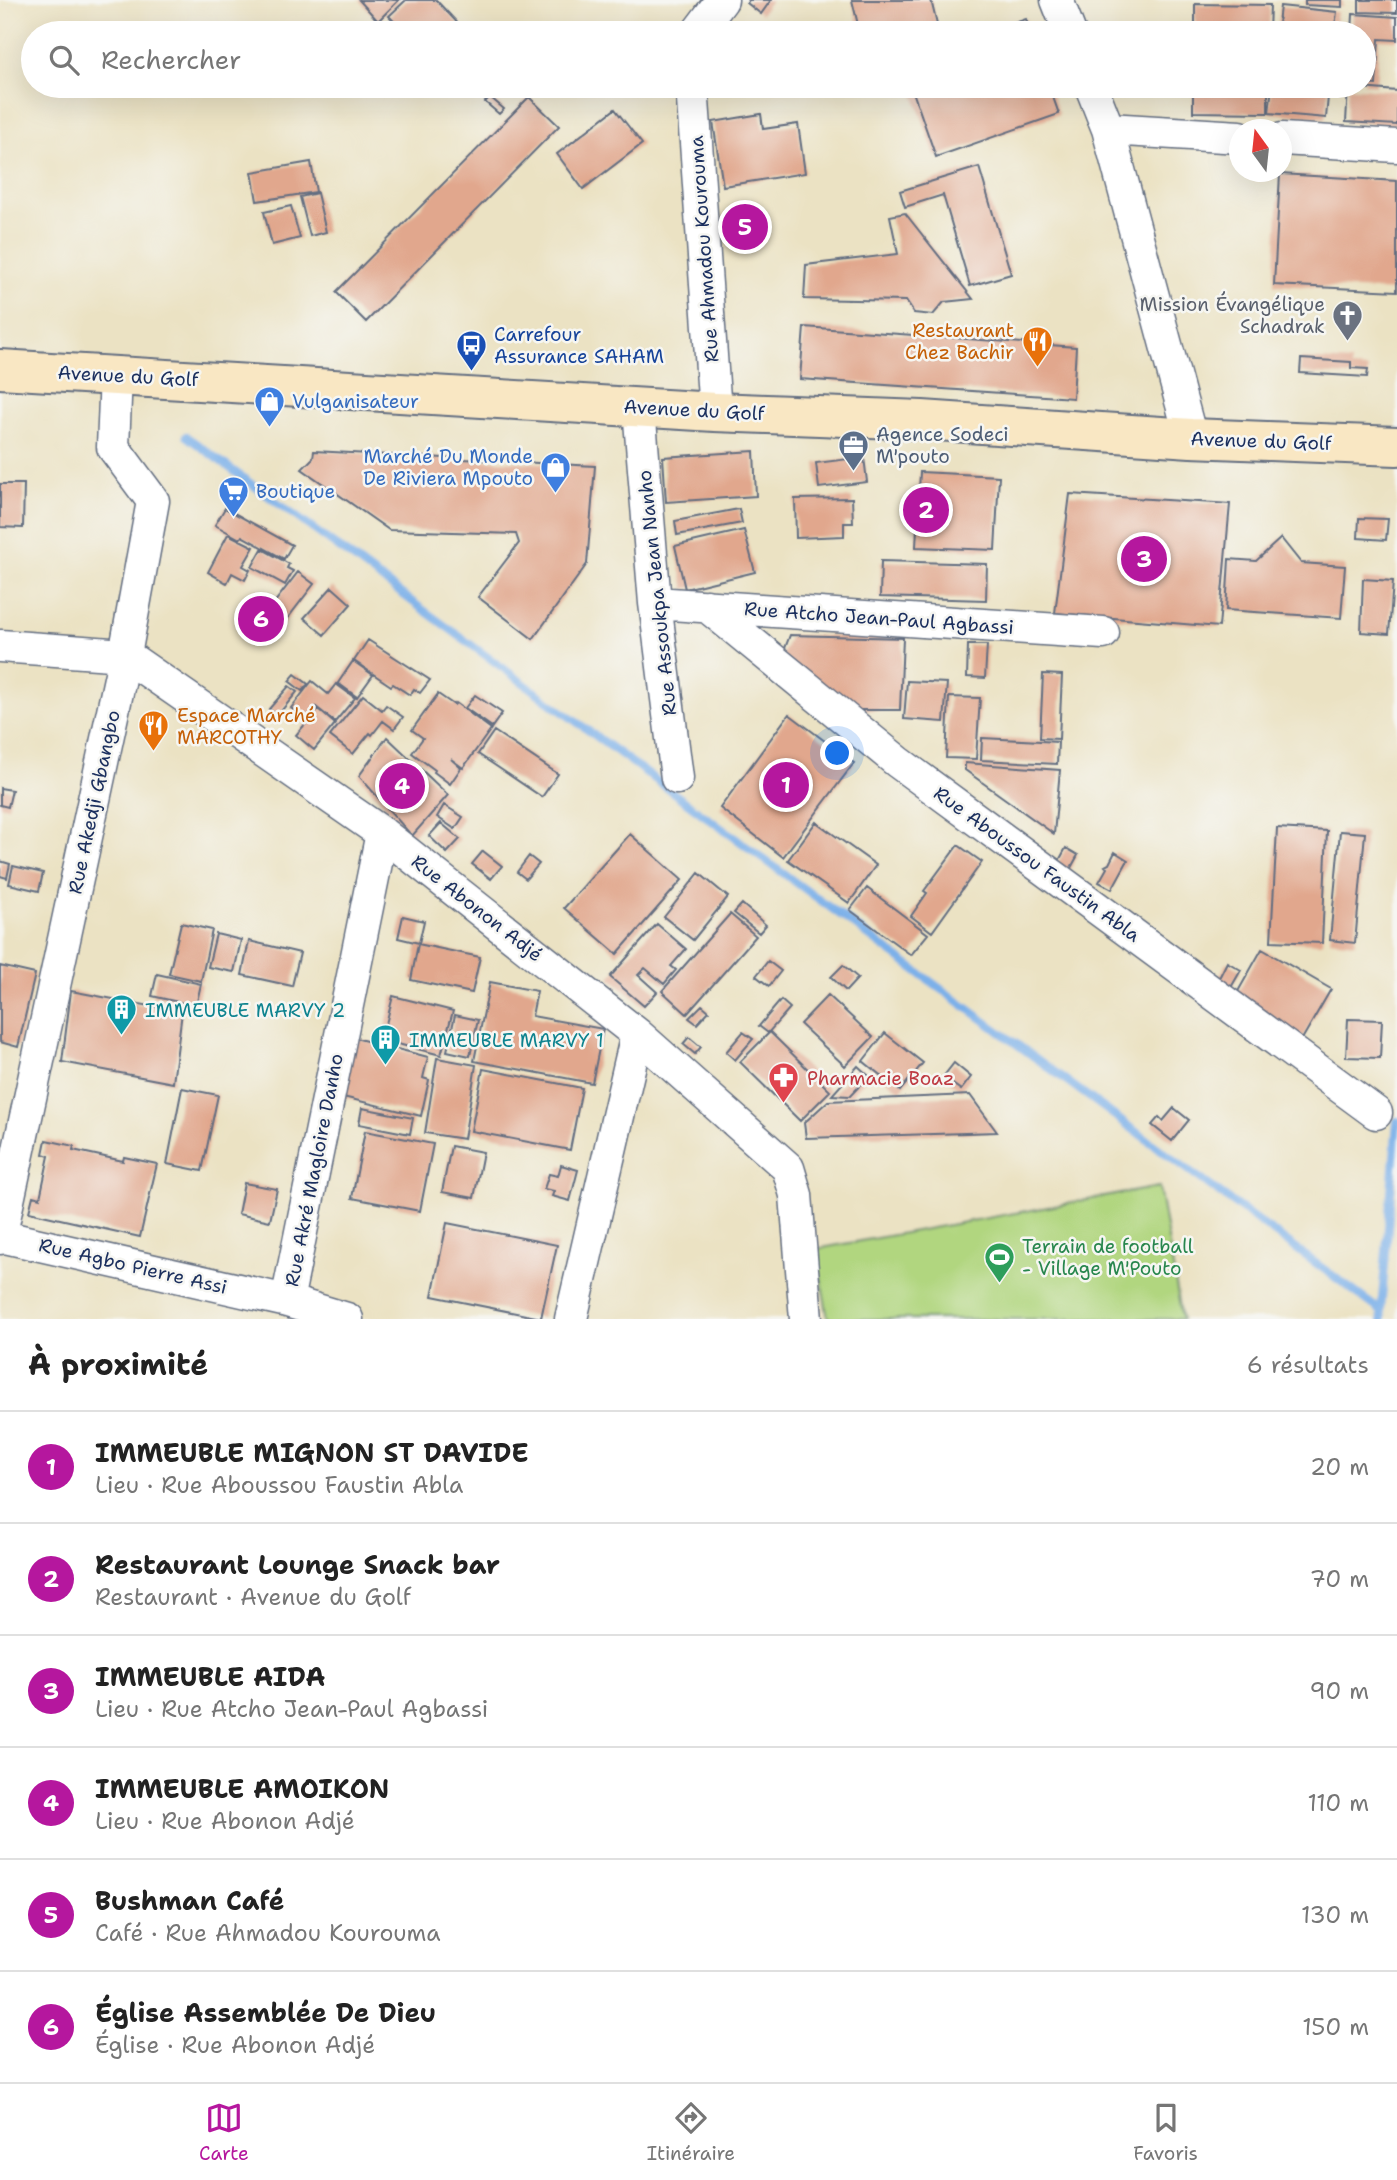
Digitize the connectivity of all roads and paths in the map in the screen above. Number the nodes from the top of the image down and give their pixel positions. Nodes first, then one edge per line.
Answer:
1 (722, 0) edge
2 (1057, 0) edge
3 (706, 21) edge
4 (1065, 21) edge
5 (693, 98) edge
6 (1096, 98) edge
7 (1108, 129) junction
8 (1229, 136) edge
9 (1292, 140) edge
10 (1397, 146) edge
11 (0, 369) edge
12 (116, 375) junction
13 (639, 408) junction
14 (715, 412) junction
15 (1191, 438) junction
16 (1394, 447) edge
17 (655, 603) junction
18 (707, 606) junction
19 (1103, 633) dead end
20 (0, 646) edge
21 (125, 655) junction
22 (677, 778) dead end
23 (382, 833) junction
24 (637, 1034) junction
25 (1376, 1113) dead end
26 (0, 1237) edge
27 (287, 1301) junction
28 (347, 1319) edge
29 (571, 1319) edge
30 (806, 1319) edge

1 - 3 street
2 - 4 street
5 - 14 street, Rue Ahmadou Kourouma
6 - 7 street
7 - 8 street
7 - 15 street
9 - 10 street
11 - 12 main road, Avenue du Golf
12 - 13 main road, Avenue du Golf
12 - 21 street, Rue Akedji Gbangbo
13 - 14 main road, Avenue du Golf
13 - 17 street, Rue Assoukpa Jean Nanho
14 - 15 main road, Avenue du Golf
15 - 16 main road, Avenue du Golf
17 - 18 street, Rue Atcho Jean-Paul Agbassi
17 - 22 street, Rue Assoukpa Jean Nanho
18 - 19 street, Rue Atcho Jean-Paul Agbassi
18 - 25 street, Rue Aboussou Faustin Abla
20 - 21 street
21 - 23 street, Rue Abonon Adjé
21 - 26 street, Rue Akedji Gbangbo
23 - 24 street, Rue Abonon Adjé
23 - 27 street, Rue Akré Magloire Danho
24 - 29 street
24 - 30 street, Rue Abonon Adjé
26 - 27 street, Rue Agbo Pierre Assi
27 - 28 street, Rue Agbo Pierre Assi

